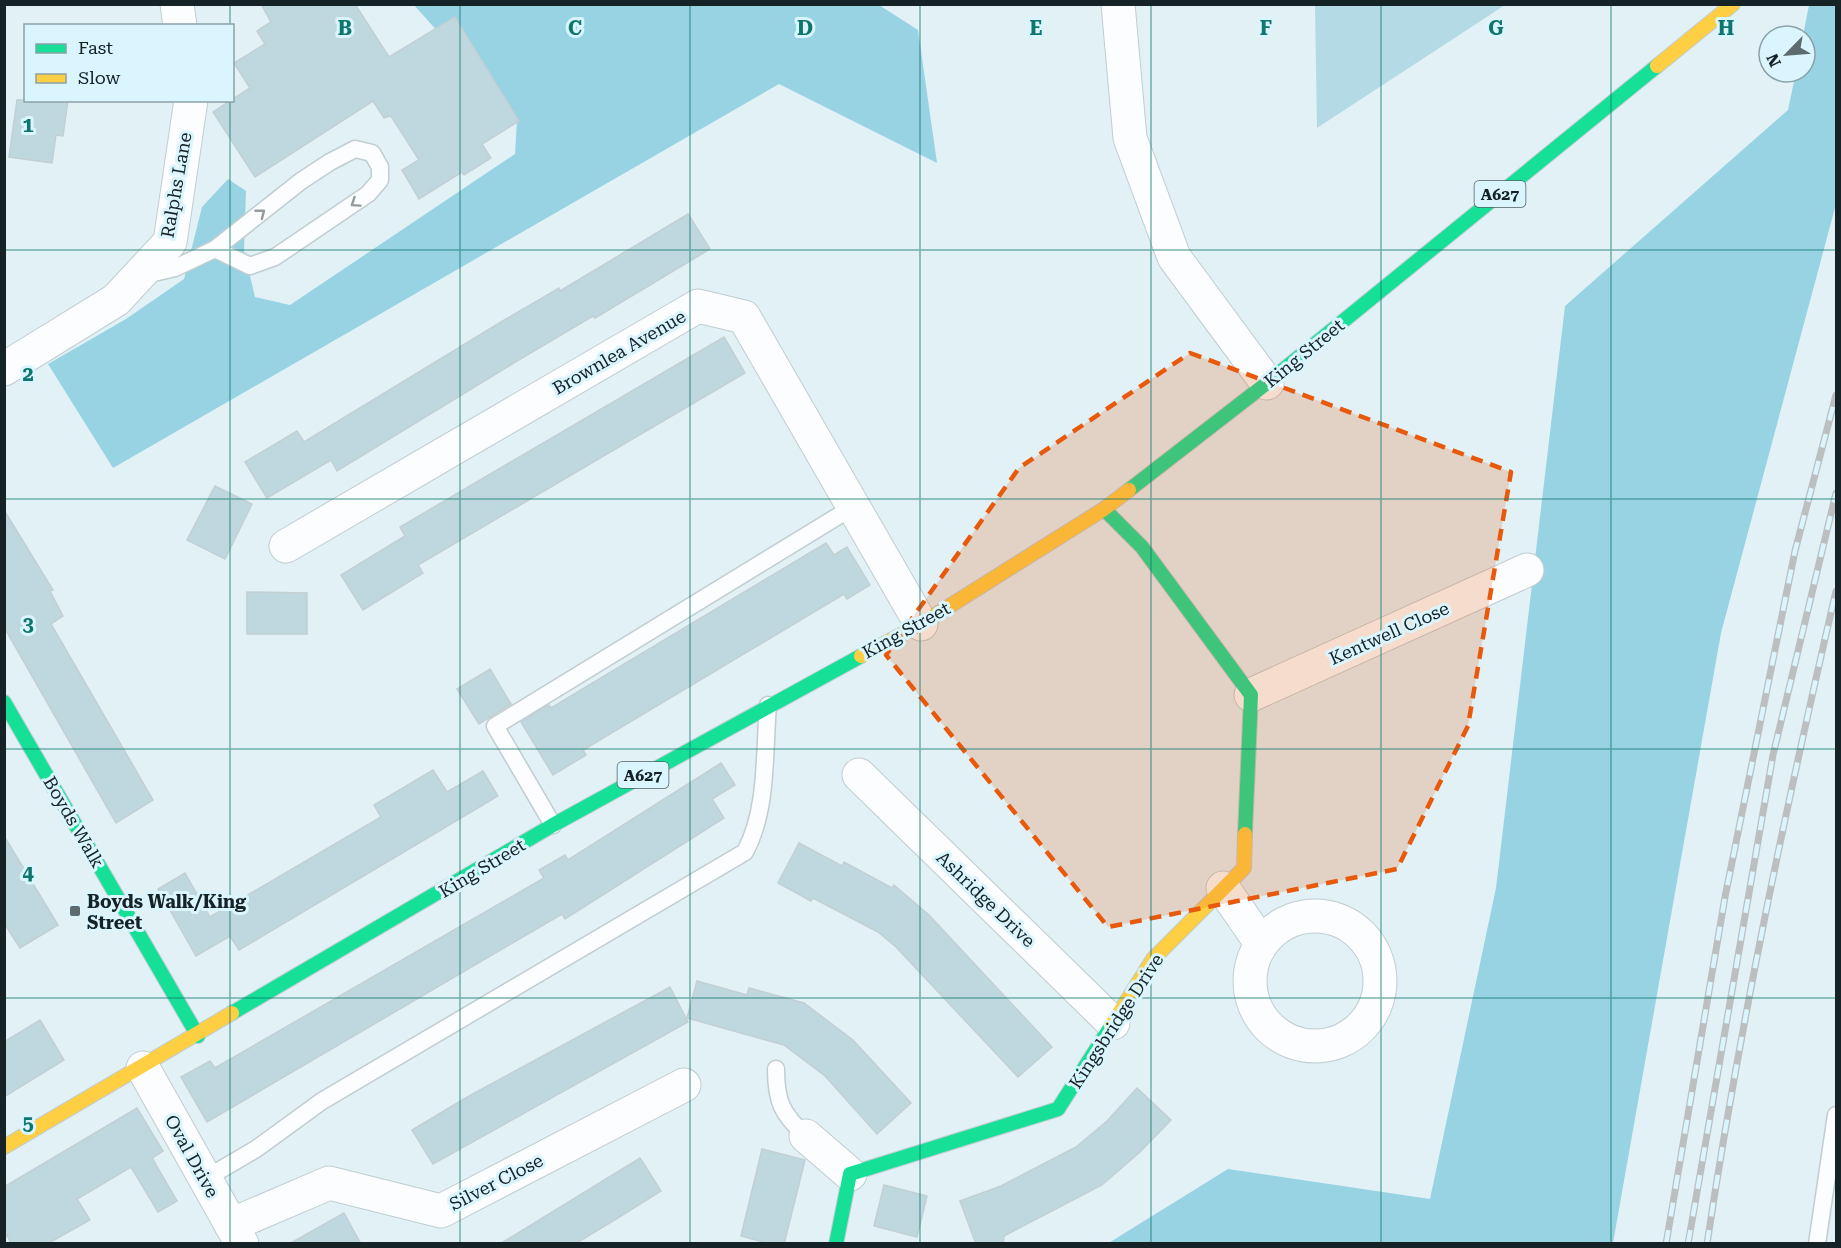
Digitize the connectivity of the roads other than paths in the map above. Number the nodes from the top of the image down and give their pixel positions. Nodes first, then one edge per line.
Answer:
1 (177, 4) edge
2 (1118, 4) edge
3 (1733, 4) edge
4 (180, 24) edge
5 (191, 102) edge
6 (215, 249) junction
7 (138, 276) junction
8 (4, 369) edge
9 (1267, 384) junction
10 (853, 507) junction
11 (1104, 509) junction
12 (286, 546) dead end
13 (1527, 570) dead end
14 (921, 624) junction
15 (1251, 695) junction
16 (4, 702) edge
17 (768, 705) junction
18 (859, 775) dead end
19 (553, 825) junction
20 (1223, 888) junction
21 (1261, 943) dead end
22 (1113, 1023) junction
23 (198, 1035) junction
24 (143, 1068) junction
25 (776, 1069) dead end
26 (684, 1084) dead end
27 (1836, 1115) edge
28 (806, 1136) joint
29 (5, 1147) edge
30 (850, 1174) junction
31 (205, 1179) junction
32 (236, 1234) edge
33 (836, 1244) edge
34 (1817, 1244) edge

1 - 4 street
2 - 9 street
3 - 9 main road, King Street / A627
5 - 7 street, Ralphs Lane
6 -> 6 lane
6 - 7 lane
7 - 8 street, Ralphs Lane
9 - 11 main road, King Street / A627
10 - 12 street, Brownlea Avenue
10 - 14 street, Brownlea Avenue
10 - 19 lane
11 - 14 main road, King Street / A627
11 - 15 main road
13 - 15 street, Kentwell Close
14 - 17 main road, King Street / A627
15 - 20 main road, Kingsbridge Drive
16 - 23 main road, Boyds Walk
17 - 19 main road, King Street / A627
17 - 31 lane
18 - 22 street, Ashridge Drive
19 - 23 main road, King Street / A627
20 - 21 street
20 - 22 main road, Kingsbridge Drive
22 - 30 main road, Kingsbridge Drive
23 - 24 main road, King Street / A627
24 - 29 main road, King Street / A627
24 - 31 street, Oval Drive
25 - 28 lane
26 - 32 street, Silver Close
27 - 34 lane
28 - 30 street
30 - 33 main road
31 - 32 street, Oval Drive

